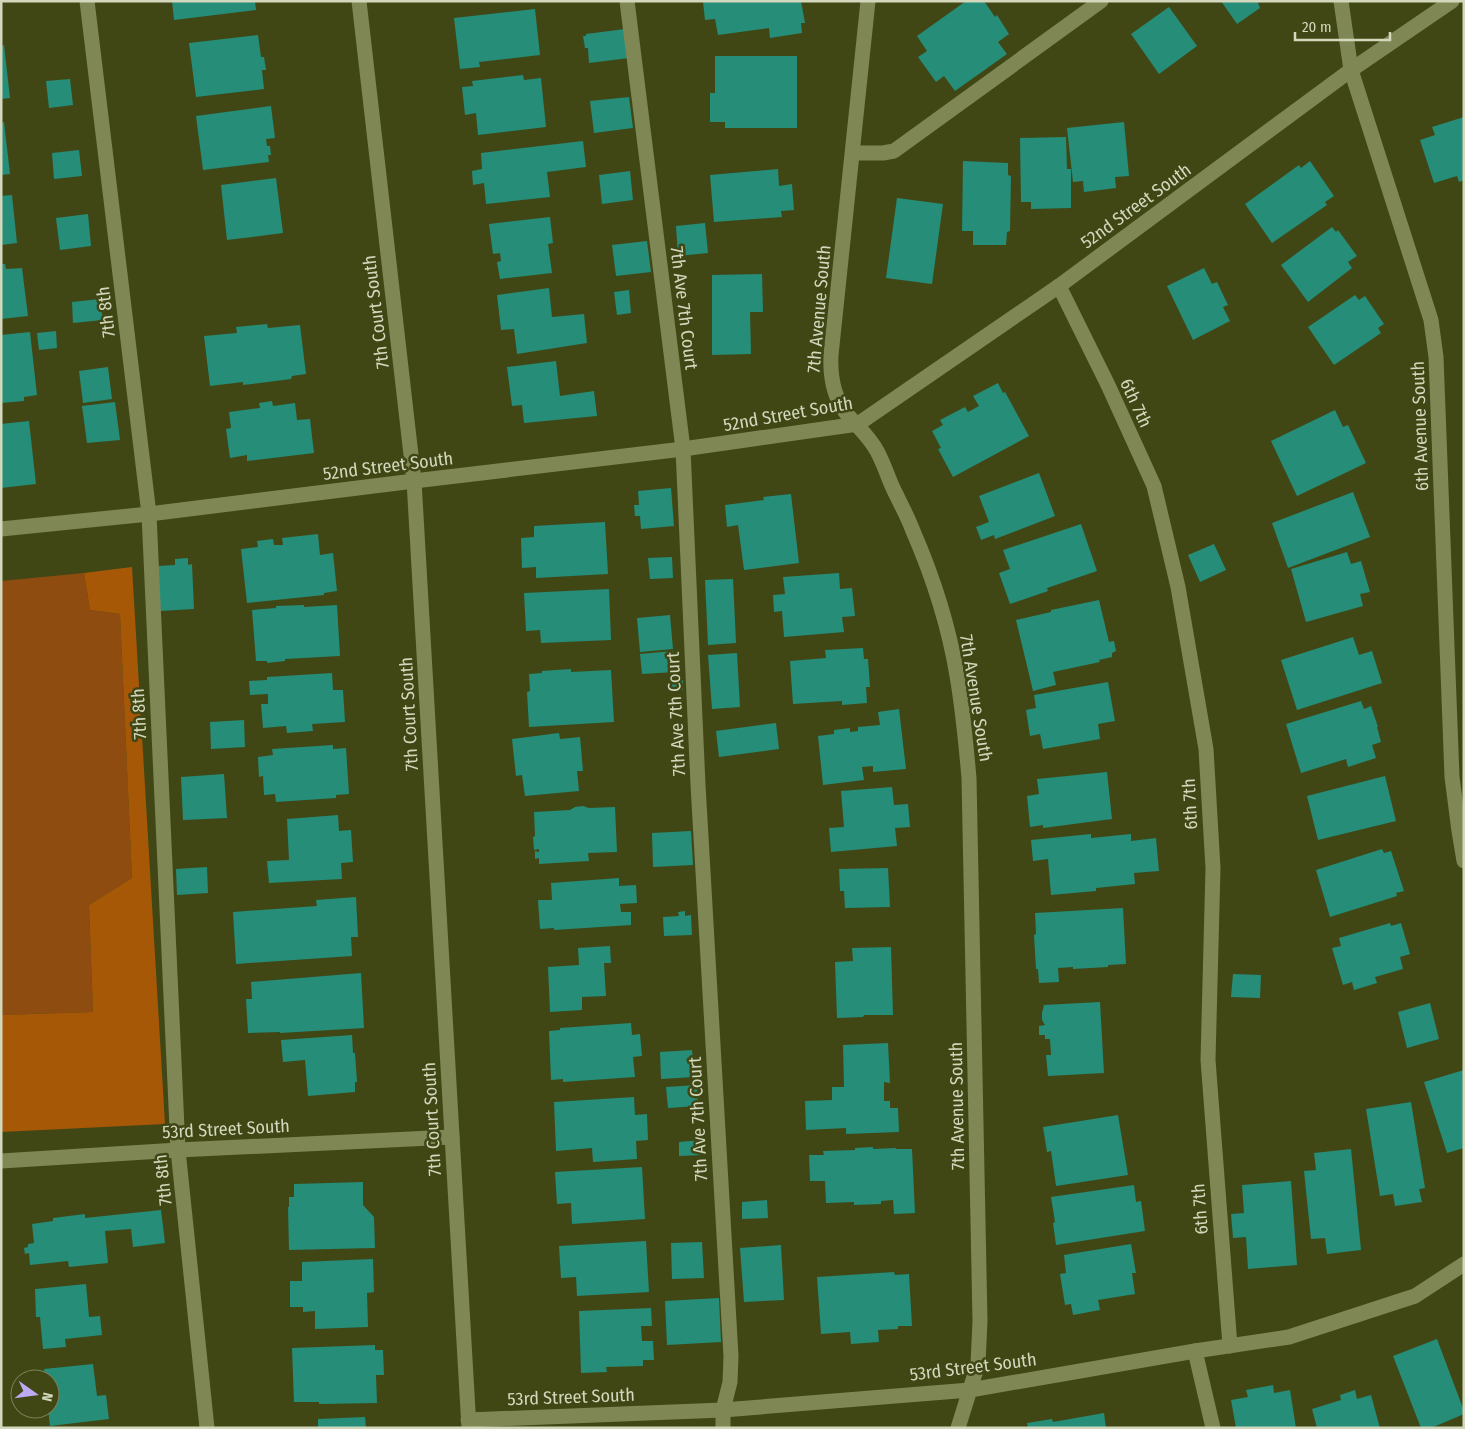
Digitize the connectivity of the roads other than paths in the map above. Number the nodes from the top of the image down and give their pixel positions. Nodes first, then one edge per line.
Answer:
1 (88, 1) edge
2 (359, 1) edge
3 (627, 1) edge
4 (868, 1) edge
5 (1101, 1) edge
6 (1341, 1) edge
7 (1452, 1) edge
8 (1351, 70) junction
9 (853, 153) junction
10 (1058, 286) junction
11 (858, 424) junction
12 (683, 449) junction
13 (414, 481) junction
14 (149, 514) junction
15 (1, 529) edge
16 (1464, 861) edge
17 (452, 1137) junction
18 (178, 1150) junction
19 (1, 1161) edge
20 (1464, 1264) edge
21 (1230, 1346) junction
22 (1195, 1351) junction
23 (970, 1390) junction
24 (723, 1410) junction
25 (468, 1424) edge
26 (207, 1428) edge
27 (723, 1428) edge
28 (958, 1428) edge
29 (1213, 1428) edge

1 - 14 street, 7th 8th
2 - 13 street, 7th Court South
3 - 12 street, 7th Ave 7th Court
4 - 9 street, 7th Avenue South
5 - 9 street
6 - 8 street, 6th Avenue South
7 - 8 street, 52nd Street South
8 - 10 street, 52nd Street South
8 - 16 street, 6th Avenue South
9 - 11 street, 7th Avenue South
10 - 11 street, 52nd Street South
10 - 21 street, 6th 7th
11 - 12 street, 52nd Street South
11 - 23 street, 7th Avenue South
12 - 13 street, 52nd Street South
12 - 24 street, 7th Ave 7th Court
13 - 14 street, 52nd Street South
13 - 17 street, 7th Court South
14 - 15 street, 52nd Street South
14 - 18 street, 7th 8th
17 - 18 street, 53rd Street South
17 - 25 street, 7th Court South
18 - 19 street, 53rd Street South
18 - 26 street, 7th 8th
20 - 21 street, 53rd Street South
21 - 22 street, 53rd Street South
22 - 23 street, 53rd Street South
22 - 29 street
23 - 24 street, 53rd Street South
23 - 28 street, 7th Avenue South
24 - 25 street, 53rd Street South
24 - 27 street, 7th Ave 7th Court

